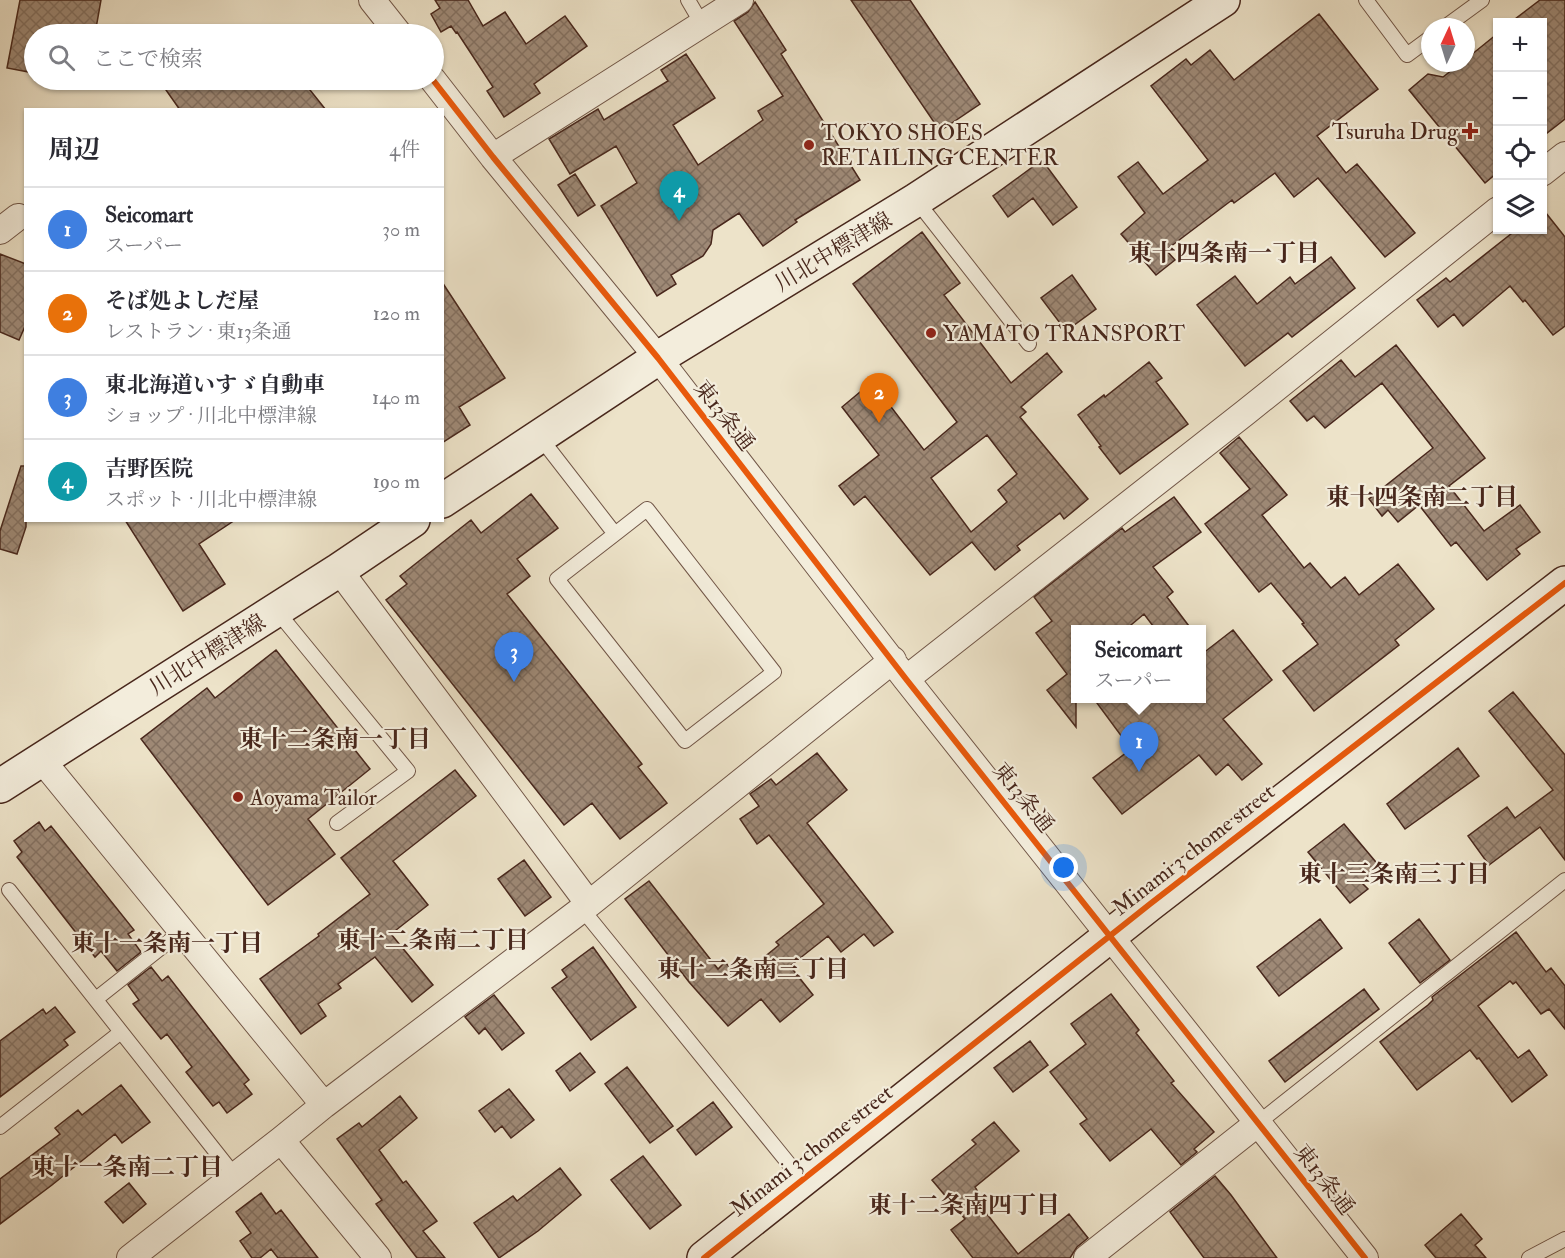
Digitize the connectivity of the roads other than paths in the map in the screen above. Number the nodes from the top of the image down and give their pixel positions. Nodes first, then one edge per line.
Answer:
1 (372, 0) edge
2 (688, 0) edge
3 (740, 0) edge
4 (1223, 0) edge
5 (1366, 0) edge
6 (1482, 0) edge
7 (1457, 18) edge
8 (391, 24) edge
9 (702, 24) junction
10 (1421, 45) edge
11 (442, 90) edge
12 (1565, 155) edge
13 (493, 157) junction
14 (1547, 169) edge
15 (916, 200) junction
16 (1493, 213) edge
17 (1029, 344) dead end
18 (658, 358) junction
19 (539, 436) junction
20 (444, 500) edge
21 (410, 522) edge
22 (615, 534) junction
23 (339, 570) junction
24 (1565, 583) edge
25 (276, 609) junction
26 (900, 669) junction
27 (41, 759) junction
28 (0, 786) edge
29 (337, 823) dead end
30 (1565, 880) edge
31 (9, 890) dead end
32 (586, 906) junction
33 (182, 932) junction
34 (1111, 935) junction
35 (96, 999) junction
36 (122, 1032) junction
37 (324, 1105) junction
38 (1258, 1123) junction
39 (0, 1127) edge
40 (281, 1140) junction
41 (235, 1176) junction
42 (802, 1180) junction
43 (1565, 1239) edge
44 (130, 1258) edge
45 (378, 1258) edge
46 (704, 1258) edge
47 (1087, 1258) edge
48 (1365, 1258) edge
49 (1529, 1258) edge

1 - 8 street
2 - 9 lane
3 - 9 street
4 - 15 main road, 川北中標津線
5 - 10 lane
6 - 7 lane
9 - 13 street
11 - 13 street, 東13条通
12 - 14 street
13 - 18 street, 東13条通
15 - 17 lane
15 - 18 main road, 川北中標津線
16 - 26 street
18 - 19 main road, 川北中標津線
18 - 26 street, 東13条通
19 - 20 main road, 川北中標津線
19 - 22 lane
21 - 23 main road, 川北中標津線
22 - 22 lane
23 - 25 main road, 川北中標津線
23 - 32 street
24 - 34 main road, Minami 3 chome street
25 - 27 main road, 川北中標津線
25 - 29 lane
26 - 32 street
26 - 34 street, 東13条通
27 - 28 main road, 川北中標津線
27 - 33 street
30 - 38 lane
31 - 35 lane
32 - 37 street
32 - 42 lane
33 - 35 lane
33 - 37 street
34 - 38 street, 東13条通
34 - 42 main road, Minami 3 chome street
35 - 36 lane
36 - 39 lane
36 - 41 lane
37 - 40 street
38 - 47 street
38 - 48 street, 東13条通
40 - 41 street
40 - 45 street
41 - 44 street
42 - 46 main road, Minami 3 chome street
43 - 49 lane

